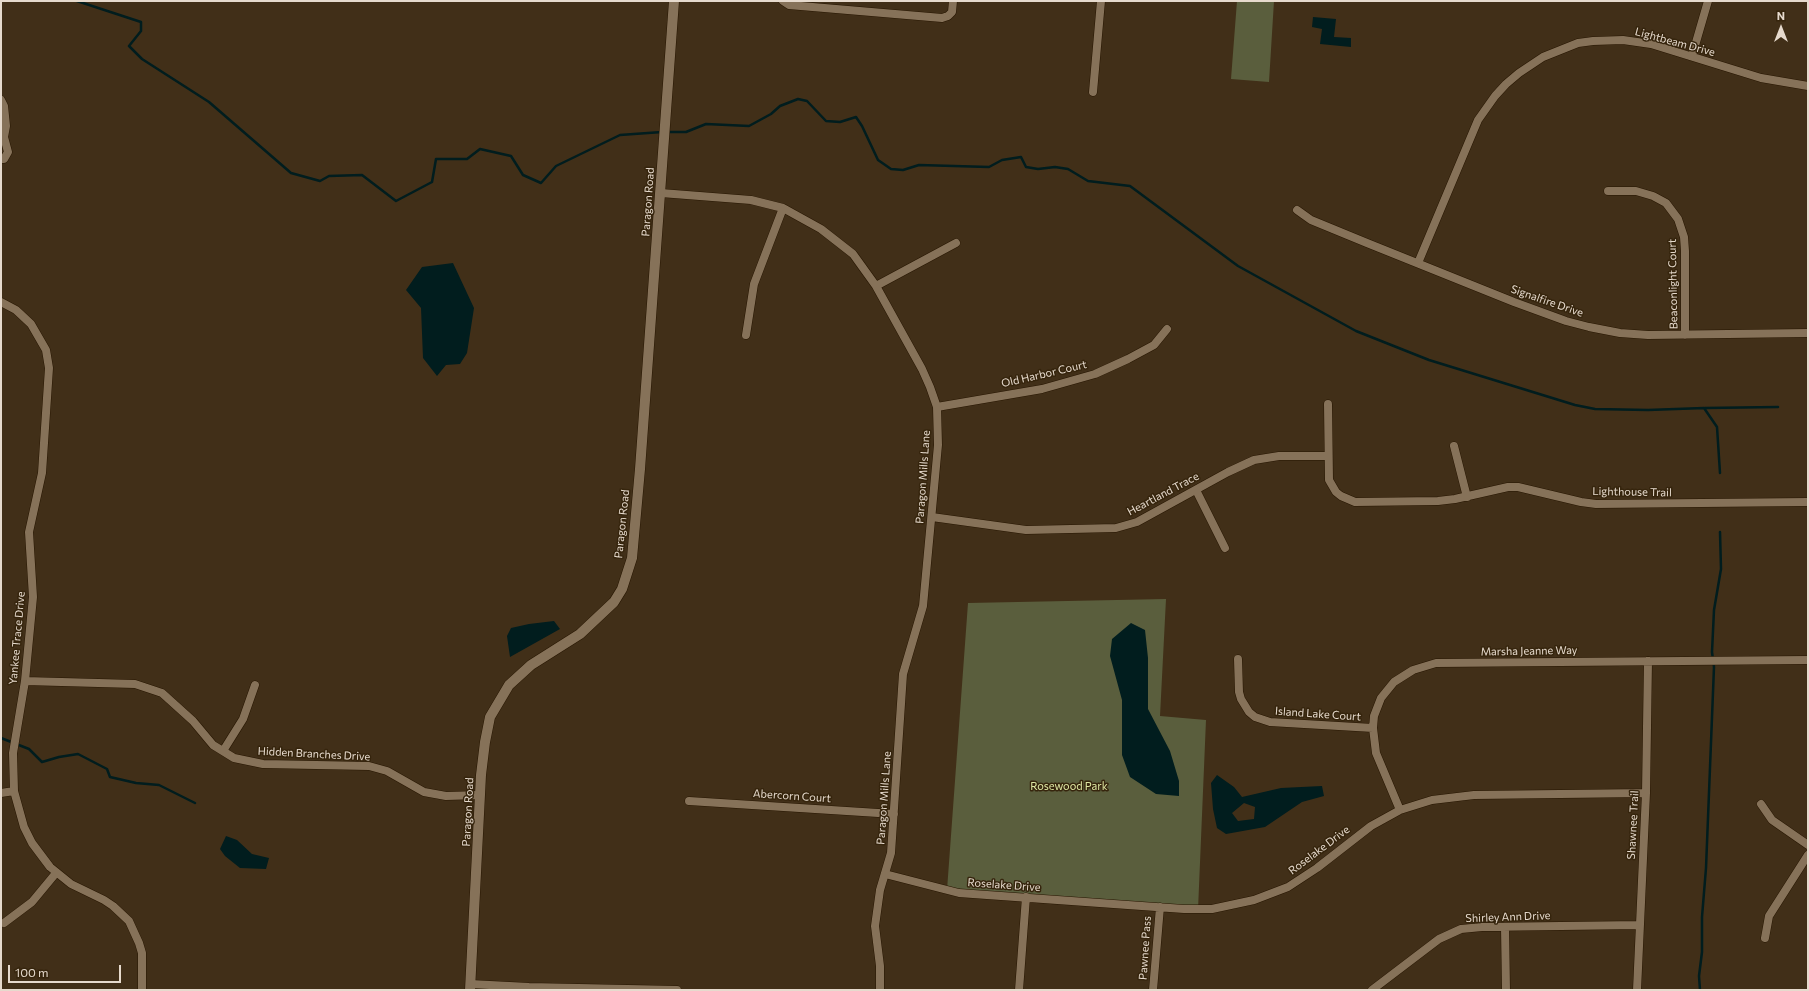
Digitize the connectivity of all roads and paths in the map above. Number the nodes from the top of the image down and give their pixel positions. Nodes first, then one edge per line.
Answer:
1 (674, 1) edge
2 (783, 1) edge
3 (953, 1) edge
4 (1101, 1) edge
5 (1708, 1) edge
6 (1692, 56) junction
7 (1808, 86) edge
8 (1094, 92) dead end
9 (1, 100) edge
10 (2, 138) edge
11 (1, 159) edge
12 (1608, 191) dead end
13 (660, 193) junction
14 (783, 208) junction
15 (1297, 210) dead end
16 (956, 243) dead end
17 (1418, 263) junction
18 (876, 286) junction
19 (1, 302) edge
20 (1167, 330) dead end
21 (1808, 333) edge
22 (746, 335) dead end
23 (1685, 335) junction
24 (1328, 404) dead end
25 (937, 407) junction
26 (1454, 446) dead end
27 (1328, 456) junction
28 (1196, 490) junction
29 (1467, 497) junction
30 (1808, 502) edge
31 (932, 517) junction
32 (1224, 548) dead end
33 (1238, 659) dead end
34 (1808, 660) edge
35 (1648, 661) junction
36 (25, 681) junction
37 (255, 685) dead end
38 (1373, 728) junction
39 (222, 751) junction
40 (14, 791) junction
41 (1, 793) edge
42 (1646, 793) junction
43 (480, 795) junction
44 (689, 801) dead end
45 (1761, 804) dead end
46 (1400, 810) junction
47 (894, 814) junction
48 (1808, 844) edge
49 (1808, 855) edge
50 (56, 873) junction
51 (885, 874) junction
52 (1026, 898) junction
53 (1160, 907) junction
54 (4, 923) dead end
55 (1640, 925) junction
56 (1505, 927) junction
57 (1765, 938) dead end
58 (470, 987) edge
59 (142, 990) edge
60 (677, 990) edge
61 (880, 990) edge
62 (1019, 990) edge
63 (1153, 990) edge
64 (1372, 990) edge
65 (1506, 990) edge
66 (1637, 990) edge

1 - 13 street, Paragon Road
2 - 3 street
4 - 8 street
5 - 6 street
6 - 7 street, Lightbeam Drive
6 - 17 street, Lightbeam Drive
9 - 10 street
10 - 11 street
12 - 23 street, Beaconlight Court
13 - 14 street, Paragon Mills Lane
13 - 43 street, Paragon Road
14 - 18 street, Paragon Mills Lane
14 - 22 street
15 - 17 street, Signalfire Drive
16 - 18 street
17 - 23 street, Signalfire Drive
18 - 25 street, Paragon Mills Lane
19 - 36 street, Yankee Trace Drive
20 - 25 street, Old Harbor Court
21 - 23 street, Signalfire Drive
24 - 27 street, Lighthouse Trail
25 - 31 street, Paragon Mills Lane
26 - 29 street
27 - 28 street, Heartland Trace
27 - 29 street, Lighthouse Trail
28 - 31 street, Heartland Trace
28 - 32 street
29 - 30 street, Lighthouse Trail
31 - 47 street, Paragon Mills Lane
33 - 38 street, Island Lake Court
34 - 35 street, Marsha Jeanne Way
35 - 38 street, Marsha Jeanne Way
35 - 42 street, Shawnee Trail
36 - 39 street, Hidden Branches Drive
36 - 40 street, Yankee Trace Drive
37 - 39 street
38 - 46 street, Marsha Jeanne Way
39 - 43 street, Hidden Branches Drive
40 - 41 street
40 - 50 street, Yankee Trace Drive
42 - 46 street, Roselake Drive
42 - 55 street, Shawnee Trail
43 - 58 street, Paragon Road
44 - 47 street, Abercorn Court
45 - 48 street
46 - 53 street, Roselake Drive
47 - 51 street, Paragon Mills Lane
49 - 57 street
50 - 54 street
50 - 59 street, Yankee Trace Drive
51 - 52 street, Roselake Drive
51 - 61 street, Paragon Mills Lane
52 - 53 street, Roselake Drive
52 - 62 street
53 - 63 street, Pawnee Pass
55 - 56 street, Shirley Ann Drive
55 - 66 street, Shawnee Trail
56 - 64 street, Shirley Ann Drive
56 - 65 street
58 - 60 street

